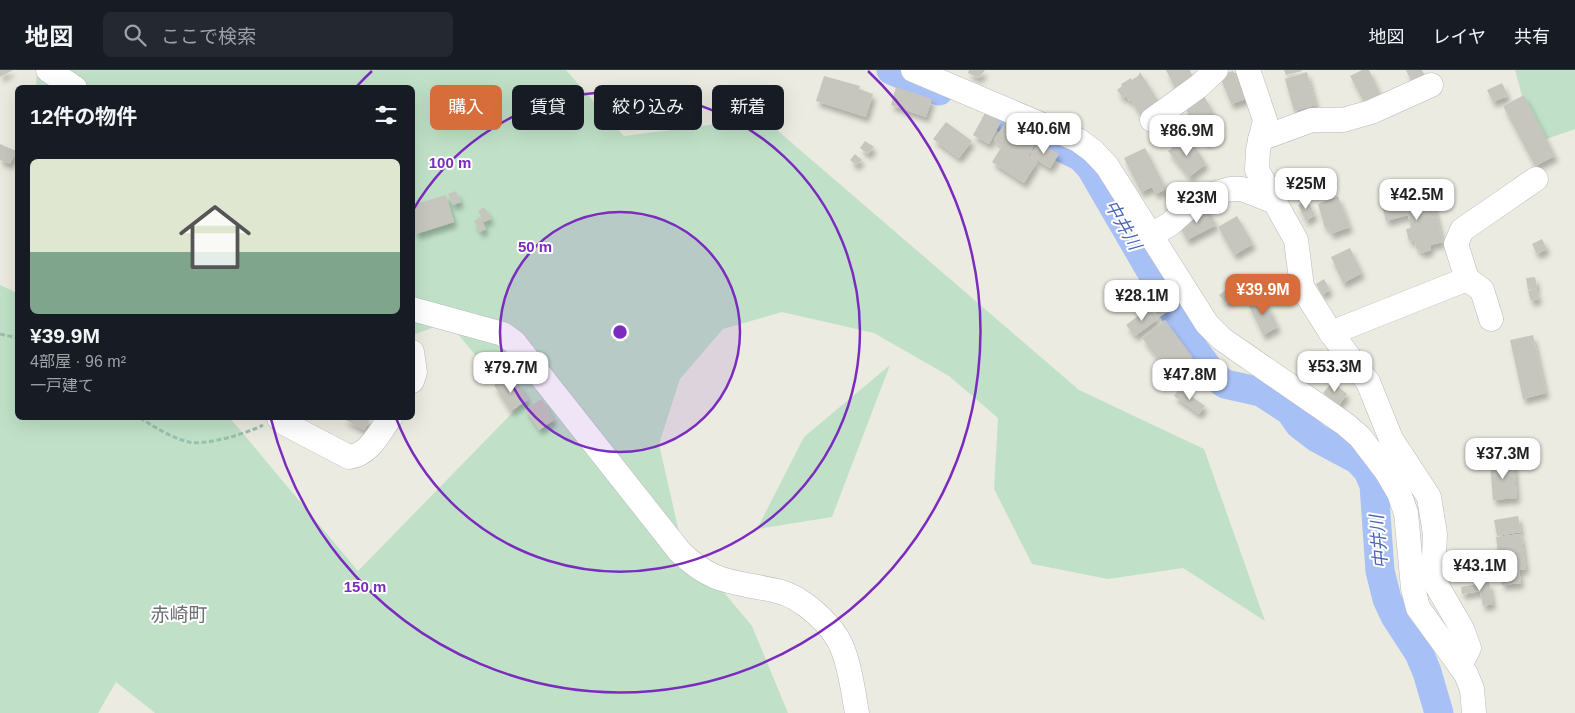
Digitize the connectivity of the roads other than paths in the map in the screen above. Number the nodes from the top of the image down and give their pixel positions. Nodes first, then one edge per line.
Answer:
1 (48, 70) edge
2 (913, 70) edge
3 (1216, 70) edge
4 (1248, 70) edge
5 (71, 85) edge
6 (1431, 86) dead end
7 (1152, 120) dead end
8 (1260, 139) junction
9 (1536, 179) dead end
10 (1273, 201) junction
11 (1151, 235) junction
12 (1466, 279) junction
13 (415, 310) edge
14 (1491, 320) dead end
15 (1331, 334) junction
16 (276, 420) edge
17 (389, 420) edge
18 (1460, 666) junction
19 (858, 713) edge
20 (1474, 713) edge

1 - 5 street
2 - 11 street
3 - 7 street
4 - 8 street
6 - 8 street
8 - 10 street
9 - 12 street
10 - 11 street
10 - 15 street
11 - 18 street
12 - 14 street
12 - 15 street
13 - 19 street
15 - 18 street
16 - 17 street
18 - 20 street

